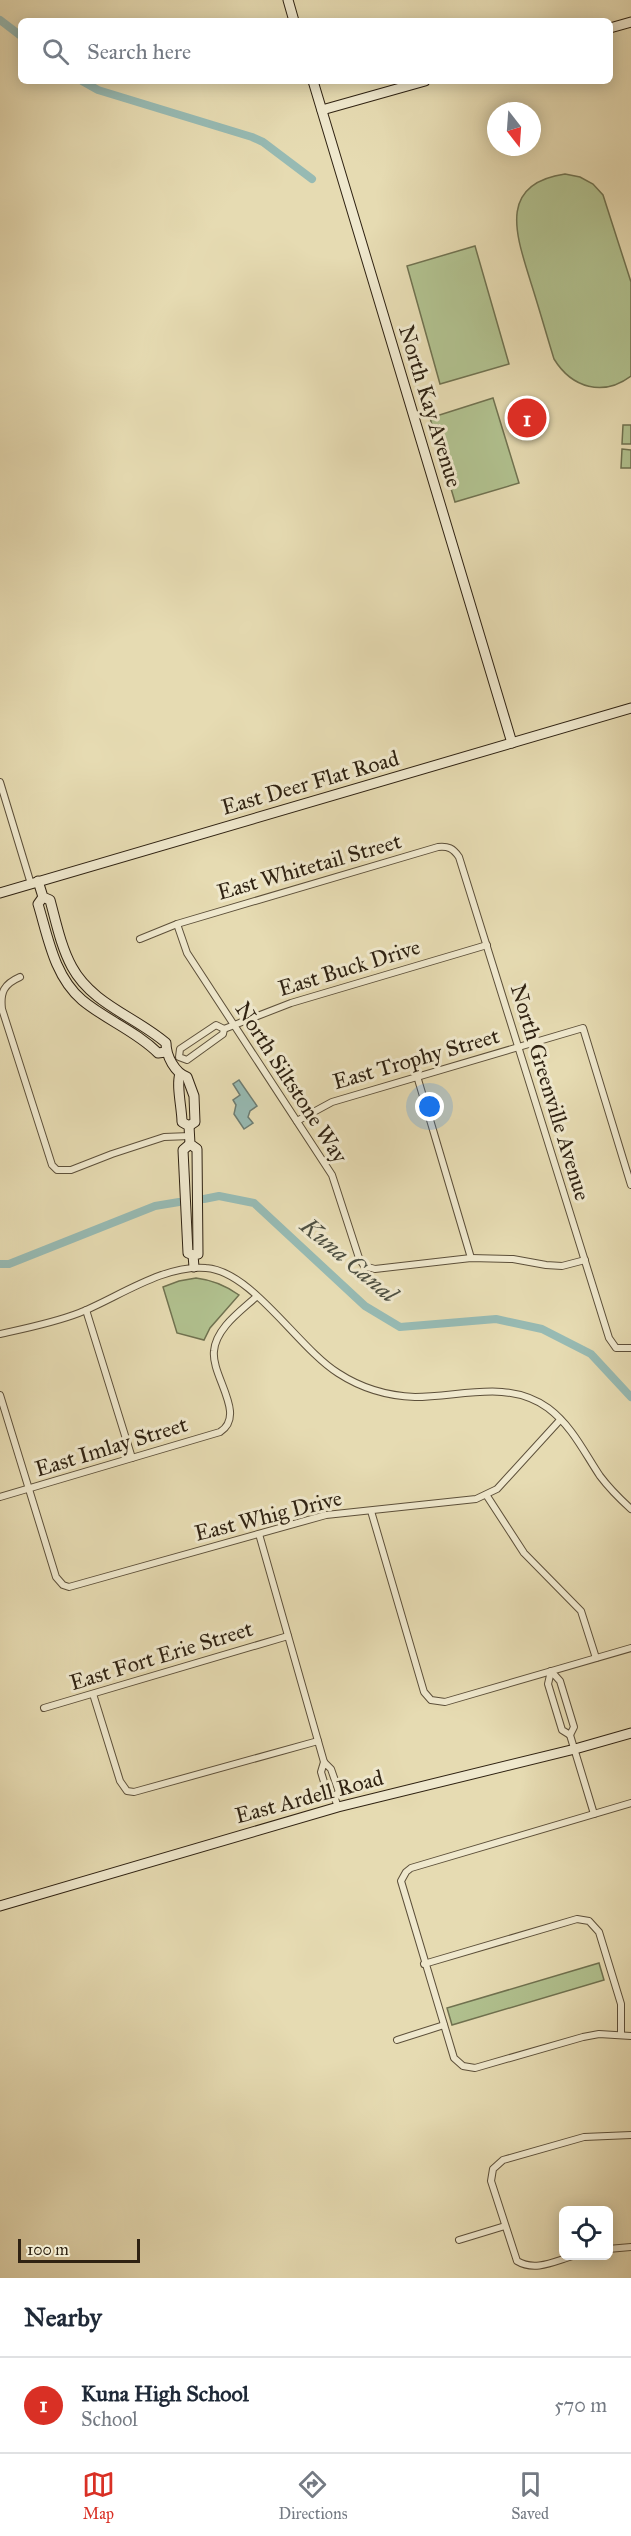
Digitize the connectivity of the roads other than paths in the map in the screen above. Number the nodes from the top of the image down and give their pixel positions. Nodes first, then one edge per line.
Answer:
1 (288, 0) edge
2 (293, 18) edge
3 (631, 22) edge
4 (613, 27) edge
5 (314, 84) edge
6 (414, 84) edge
7 (322, 110) junction
8 (631, 708) edge
9 (512, 743) junction
10 (0, 782) edge
11 (450, 848) joint
12 (34, 883) junction
13 (0, 893) edge
14 (177, 924) junction
15 (140, 939) dead end
16 (487, 945) junction
17 (20, 977) dead end
18 (234, 1024) junction
19 (224, 1029) junction
20 (518, 1047) junction
21 (176, 1059) junction
22 (417, 1076) junction
23 (297, 1121) junction
24 (190, 1135) junction
25 (631, 1185) edge
26 (471, 1258) junction
27 (585, 1260) junction
28 (194, 1268) junction
29 (256, 1297) junction
30 (86, 1310) junction
31 (0, 1334) edge
32 (631, 1348) edge
33 (0, 1395) edge
34 (560, 1420) junction
35 (132, 1458) junction
36 (29, 1489) junction
37 (487, 1496) junction
38 (0, 1497) edge
39 (631, 1509) edge
40 (371, 1511) junction
41 (259, 1534) junction
42 (288, 1636) junction
43 (631, 1648) edge
44 (597, 1658) junction
45 (551, 1671) junction
46 (93, 1694) junction
47 (44, 1708) dead end
48 (631, 1732) edge
49 (570, 1735) junction
50 (318, 1741) junction
51 (575, 1749) junction
52 (324, 1762) junction
53 (334, 1797) junction
54 (631, 1803) edge
55 (338, 1807) junction
56 (594, 1814) junction
57 (0, 1906) edge
58 (424, 1964) junction
59 (444, 2025) junction
60 (621, 2034) junction
61 (631, 2036) edge
62 (397, 2040) dead end
63 (631, 2135) edge
64 (505, 2226) junction
65 (459, 2240) dead end
66 (631, 2247) edge
67 (613, 2249) edge
68 (559, 2260) edge

1 - 2 street
3 - 4 street
5 - 7 street, North Kay Avenue
6 - 7 street
7 - 9 street, North Kay Avenue
8 - 9 street, East Deer Flat Road
9 - 12 street, East Deer Flat Road
10 - 12 street
11 - 14 street, East Whitetail Street
11 - 16 street, North Greenville Avenue
12 - 13 street, East Deer Flat Road
12 - 21 street
14 - 15 street, East Whitetail Street
14 - 18 street, North Siltstone Way
16 - 18 street, East Buck Drive
16 - 20 street, North Greenville Avenue
17 - 24 street
18 - 19 street, East Buck Drive
18 - 23 street, North Siltstone Way
19 - 21 street, East Buck Drive
19 - 21 street, East Buck Drive
20 - 22 street, East Trophy Street
20 - 25 street, East Trophy Street
20 - 27 street, North Greenville Avenue
21 - 24 street
22 - 23 street, East Trophy Street
22 - 26 street
23 - 26 street, North Siltstone Way
24 - 28 street
26 - 27 street
27 - 32 street, North Greenville Avenue
28 - 29 street
28 - 30 street
29 - 34 street
29 - 35 street, East Imlay Street
30 - 31 street
30 - 35 street
33 - 36 street
34 - 37 street
34 - 39 street
35 - 36 street, East Imlay Street
36 - 38 street, East Imlay Street
36 - 41 street, East Whig Drive
37 - 40 street, East Whig Drive
37 - 44 street
40 - 41 street, East Whig Drive
40 - 45 street
41 - 42 street
42 - 46 street, East Fort Erie Street
42 - 50 street
43 - 44 street
44 - 45 street
45 - 49 street
45 - 49 street
46 - 47 street, East Fort Erie Street
46 - 50 street
48 - 51 street, East Ardell Road
49 - 51 street
50 - 52 street
51 - 55 street, East Ardell Road
51 - 56 street
52 - 53 street
52 - 53 street
53 - 55 street
54 - 56 street
55 - 57 street, East Ardell Road
56 - 58 street
58 - 59 street
58 - 60 street
59 - 60 street
59 - 62 street
60 - 61 street
63 - 64 street
64 - 65 street
64 - 68 street
66 - 67 street

